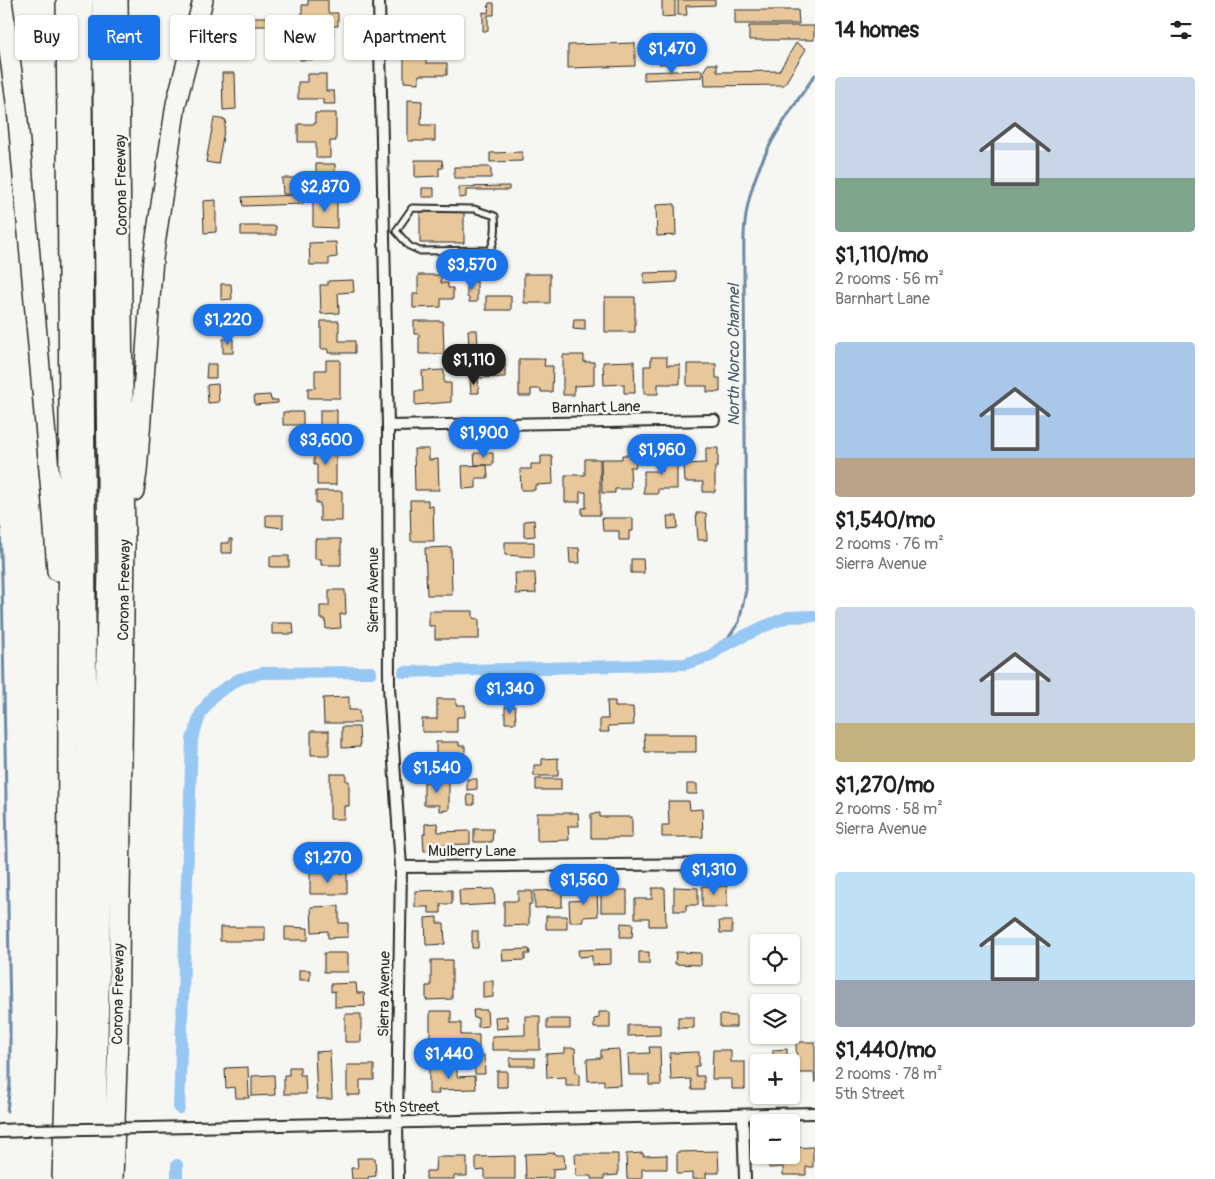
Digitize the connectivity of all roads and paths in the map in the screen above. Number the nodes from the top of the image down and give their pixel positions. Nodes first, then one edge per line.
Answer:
1 (2, 0) edge
2 (66, 0) edge
3 (83, 0) edge
4 (102, 0) edge
5 (118, 0) edge
6 (203, 0) edge
7 (379, 0) edge
8 (384, 231) junction
9 (396, 231) junction
10 (714, 420) dead end
11 (388, 426) junction
12 (125, 544) junction
13 (67, 750) junction
14 (724, 864) dead end
15 (400, 867) junction
16 (743, 1114) junction
17 (815, 1114) edge
18 (397, 1123) junction
19 (27, 1130) joint
20 (0, 1131) edge
21 (62, 1179) edge
22 (78, 1179) edge
23 (95, 1179) edge
24 (113, 1179) edge
25 (398, 1179) edge
26 (745, 1179) edge

1 - 13 highway
2 - 13 highway
3 - 22 highway
4 - 23 highway
5 - 12 highway, Corona Freeway
6 - 12 highway
7 - 8 street, Sierra Avenue
8 - 9 lane
8 - 11 street, Sierra Avenue
9 - 9 lane
10 - 11 street, Barnhart Lane
11 - 15 street, Sierra Avenue
12 - 24 highway, Corona Freeway
13 - 21 highway
14 - 15 street, Mulberry Lane
15 - 18 street, Sierra Avenue
16 - 17 street, 5th Street
16 - 18 street, 5th Street
16 - 26 street
18 - 19 street, 5th Street, bridge
18 - 25 street, Sierra Avenue
19 - 20 street, 5th Street

